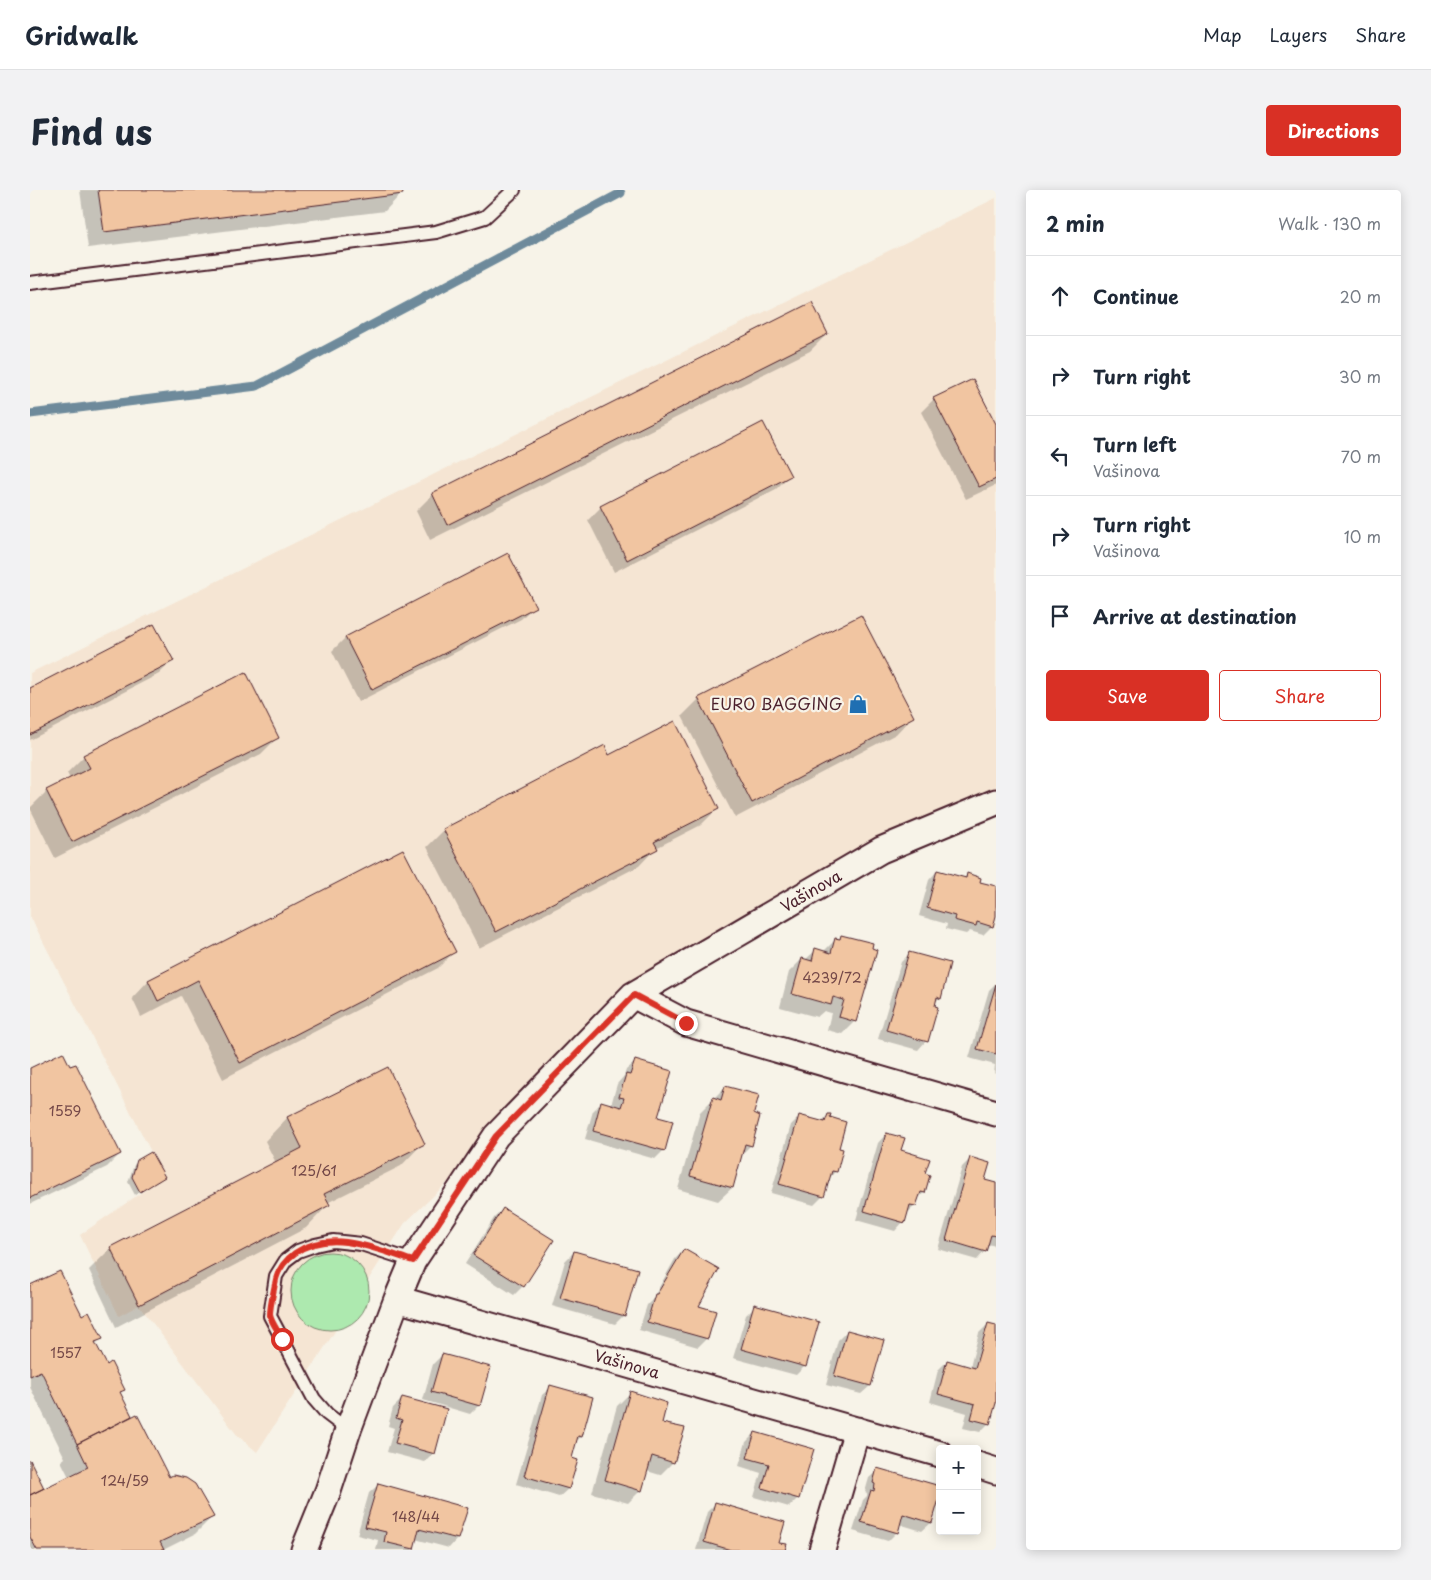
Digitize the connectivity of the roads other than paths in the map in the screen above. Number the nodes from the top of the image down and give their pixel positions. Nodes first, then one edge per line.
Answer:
1 (514, 190) edge
2 (30, 283) edge
3 (996, 802) edge
4 (634, 995) junction
5 (996, 1113) edge
6 (413, 1261) junction
7 (397, 1299) junction
8 (348, 1430) junction
9 (857, 1430) junction
10 (936, 1453) edge
11 (981, 1467) edge
12 (996, 1471) edge
13 (304, 1550) edge
14 (822, 1550) edge

1 - 2 lane
3 - 4 street, Vašinova
4 - 5 street
4 - 6 street, Vašinova
6 - 7 street, Vašinova
6 - 8 lane
7 - 8 street, Vašinova
7 - 9 street, Vašinova
8 - 13 street, Vašinova
9 - 10 street, Vašinova
9 - 14 street
11 - 12 street

